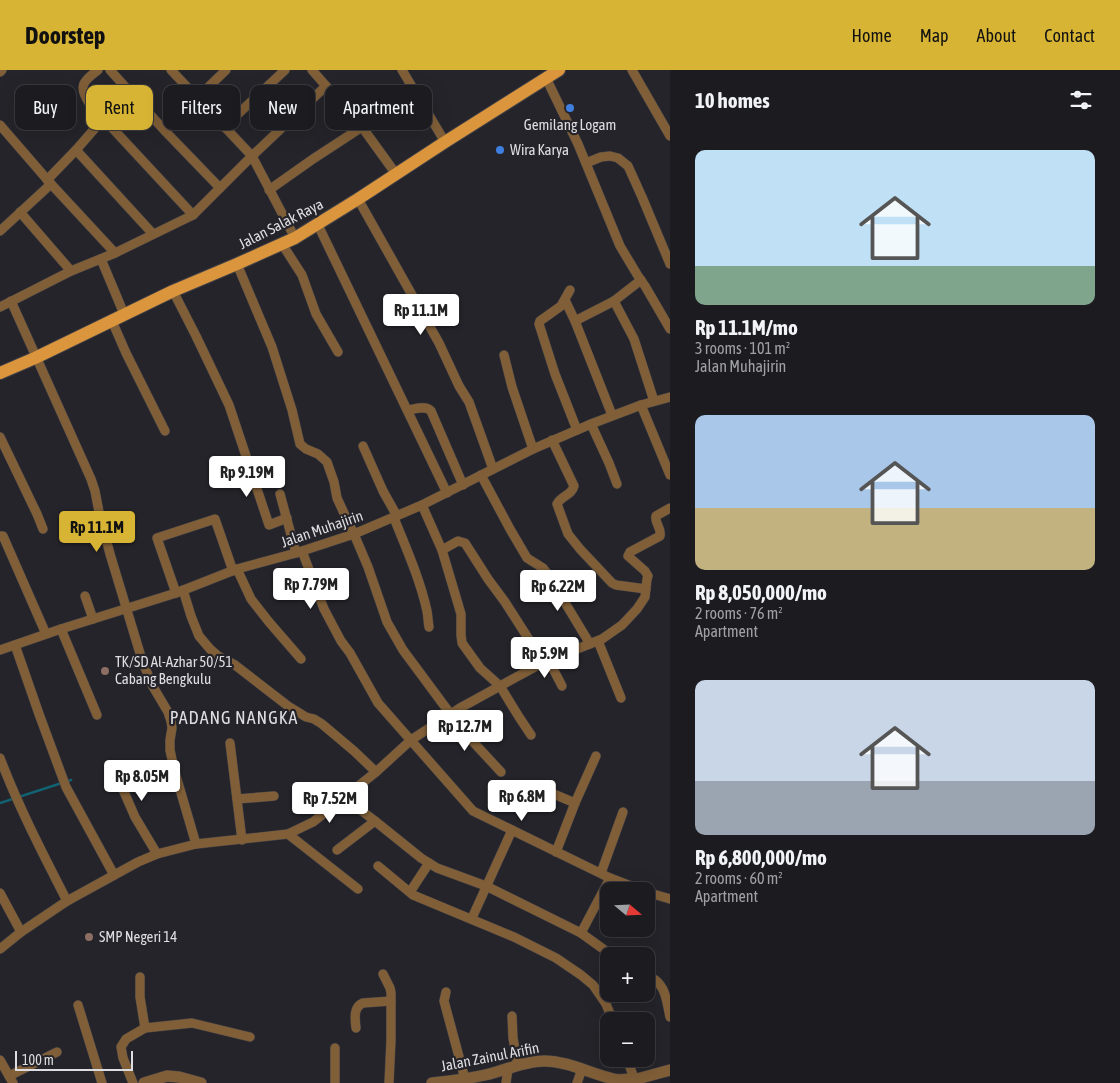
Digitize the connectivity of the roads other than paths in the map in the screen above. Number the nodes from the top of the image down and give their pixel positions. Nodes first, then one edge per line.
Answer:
1 (98, 70) edge
2 (110, 70) edge
3 (171, 70) edge
4 (226, 70) edge
5 (285, 70) edge
6 (402, 70) edge
7 (559, 70) edge
8 (632, 70) edge
9 (316, 71) edge
10 (546, 78) junction
11 (185, 85) edge
12 (210, 85) edge
13 (325, 85) edge
14 (325, 87) edge
15 (86, 97) edge
16 (240, 112) edge
17 (0, 125) edge
18 (93, 130) edge
19 (113, 130) edge
20 (227, 130) edge
21 (357, 130) edge
22 (364, 130) edge
23 (670, 136) edge
24 (444, 142) junction
25 (76, 150) junction
26 (252, 156) junction
27 (586, 163) junction
28 (396, 174) junction
29 (49, 182) junction
30 (220, 188) junction
31 (269, 190) junction
32 (358, 199) junction
33 (20, 212) junction
34 (193, 215) junction
35 (318, 225) junction
36 (0, 231) edge
37 (153, 234) junction
38 (295, 238) junction
39 (282, 244) junction
40 (115, 253) junction
41 (101, 259) junction
42 (237, 264) junction
43 (670, 264) edge
44 (71, 271) junction
45 (641, 280) junction
46 (570, 290) dead end
47 (173, 291) junction
48 (565, 300) junction
49 (614, 301) junction
50 (4, 304) edge
51 (124, 314) junction
52 (112, 321) junction
53 (575, 321) junction
54 (670, 329) edge
55 (338, 352) dead end
56 (504, 356) dead end
57 (35, 358) junction
58 (0, 374) edge
59 (670, 397) edge
60 (654, 401) junction
61 (641, 405) junction
62 (408, 410) junction
63 (612, 415) junction
64 (591, 424) junction
65 (577, 430) junction
66 (165, 431) dead end
67 (0, 437) edge
68 (552, 440) junction
69 (363, 446) dead end
70 (533, 449) junction
71 (493, 469) junction
72 (481, 475) junction
73 (670, 476) edge
74 (617, 484) dead end
75 (463, 485) junction
76 (447, 493) junction
77 (280, 494) dead end
78 (422, 505) junction
79 (670, 508) edge
80 (395, 517) junction
81 (287, 518) junction
82 (42, 529) dead end
83 (354, 534) junction
84 (0, 536) edge
85 (442, 550) junction
86 (299, 552) junction
87 (235, 570) junction
88 (646, 589) junction
89 (179, 592) junction
90 (85, 596) dead end
91 (126, 609) junction
92 (93, 619) junction
93 (429, 627) dead end
94 (61, 629) junction
95 (46, 634) junction
96 (594, 642) junction
97 (16, 645) junction
98 (1, 647) edge
99 (301, 659) dead end
100 (545, 662) junction
101 (500, 686) junction
102 (562, 686) dead end
103 (622, 698) dead end
104 (451, 714) junction
105 (97, 715) dead end
106 (531, 735) dead end
107 (411, 740) junction
108 (230, 743) dead end
109 (596, 756) dead end
110 (0, 758) edge
111 (174, 769) junction
112 (376, 772) junction
113 (501, 772) dead end
114 (538, 787) dead end
115 (274, 796) dead end
116 (345, 798) junction
117 (237, 799) junction
118 (575, 803) junction
119 (623, 812) dead end
120 (375, 821) junction
121 (512, 830) junction
122 (288, 834) junction
123 (242, 840) junction
124 (196, 844) junction
125 (337, 850) dead end
126 (556, 852) junction
127 (157, 854) junction
128 (429, 863) junction
129 (378, 866) dead end
130 (601, 873) junction
131 (114, 875) junction
132 (610, 878) junction
133 (620, 882) edge
134 (486, 886) junction
135 (358, 889) dead end
136 (410, 892) junction
137 (0, 893) edge
138 (655, 895) edge
139 (670, 899) edge
140 (67, 901) junction
141 (472, 918) junction
142 (21, 932) junction
143 (581, 933) junction
144 (600, 947) edge
145 (0, 949) edge
146 (383, 974) dead end
147 (140, 977) dead end
148 (655, 979) edge
149 (446, 992) dead end
150 (391, 1001) junction
151 (78, 1005) dead end
152 (609, 1012) edge
153 (512, 1016) dead end
154 (670, 1017) edge
155 (144, 1028) junction
156 (356, 1028) dead end
157 (250, 1037) dead end
158 (336, 1048) dead end
159 (57, 1052) dead end
160 (0, 1060) edge
161 (630, 1067) edge
162 (513, 1068) junction
163 (582, 1069) junction
164 (670, 1070) edge
165 (634, 1078) junction
166 (11, 1080) edge
167 (458, 1081) edge
168 (622, 1082) edge
169 (102, 1083) edge
170 (133, 1083) edge
171 (144, 1083) edge
172 (201, 1083) edge
173 (335, 1083) edge
174 (389, 1083) edge
175 (432, 1083) edge
176 (506, 1083) edge
177 (577, 1083) edge

1 - 15 street
2 - 30 street
3 - 11 street
4 - 12 street
5 - 16 street
6 - 24 street
7 - 10 main road, Jalan Salak Raya
8 - 23 street
9 - 13 street
10 - 24 main road, Jalan Salak Raya
10 - 27 street
14 - 26 street
17 - 29 street
18 - 25 street
19 - 34 street
20 - 26 street
21 - 31 street
22 - 28 street
24 - 28 main road, Jalan Salak Raya
25 - 29 street
25 - 37 street
26 - 30 street
26 - 31 street
27 - 43 street
27 - 45 street
28 - 32 main road, Jalan Salak Raya
29 - 33 street
29 - 40 street
30 - 34 street
31 - 38 street
32 - 35 main road, Jalan Salak Raya
32 - 71 street
33 - 36 street
33 - 44 street
34 - 37 street
35 - 38 main road, Jalan Salak Raya
35 - 62 street
37 - 40 street
38 - 39 main road, Jalan Salak Raya
39 - 42 main road, Jalan Salak Raya
39 - 55 street
40 - 41 street
41 - 44 street
41 - 51 street
42 - 47 main road, Jalan Salak Raya
42 - 83 street
44 - 50 street
45 - 49 street
45 - 54 street
46 - 48 street
47 - 51 main road, Jalan Salak Raya
47 - 81 street
48 - 53 street
48 - 65 street
49 - 53 street
49 - 60 street
50 - 57 street
51 - 52 main road, Jalan Salak Raya
52 - 57 main road, Jalan Salak Raya
52 - 66 street
53 - 63 street
56 - 70 street
57 - 58 main road, Jalan Salak Raya
57 - 91 street
59 - 60 street, Jalan Muhajirin
60 - 61 street, Jalan Muhajirin
61 - 63 street, Jalan Muhajirin
61 - 73 street
62 - 75 street
62 - 76 street
63 - 64 street, Jalan Muhajirin
64 - 65 street, Jalan Muhajirin
64 - 74 street
65 - 68 street, Jalan Muhajirin
67 - 82 street
68 - 70 street, Jalan Muhajirin
68 - 88 street
69 - 80 street
70 - 71 street, Jalan Muhajirin
71 - 72 street, Jalan Muhajirin
72 - 75 street, Jalan Muhajirin
72 - 96 street
75 - 76 street, Jalan Muhajirin
76 - 78 street, Jalan Muhajirin
77 - 81 street
78 - 80 street, Jalan Muhajirin
78 - 85 street
79 - 88 street
80 - 83 street, Jalan Muhajirin
80 - 93 street
81 - 86 street
83 - 86 street, Jalan Muhajirin
83 - 104 street
84 - 95 street
85 - 100 street
85 - 101 street
86 - 87 street, Jalan Muhajirin
86 - 107 street
87 - 89 street, Jalan Muhajirin
87 - 89 street
87 - 99 street
88 - 96 street
89 - 91 street, Jalan Muhajirin
89 - 112 street
90 - 92 street
91 - 92 street, Jalan Muhajirin
91 - 111 street
92 - 94 street, Jalan Muhajirin
94 - 95 street, Jalan Muhajirin
94 - 105 street
95 - 97 street, Jalan Muhajirin
96 - 100 street
96 - 103 street
97 - 98 street, Jalan Muhajirin
97 - 131 street
100 - 101 street
100 - 102 street
101 - 104 street
101 - 106 street
104 - 107 street
104 - 113 street
107 - 112 street
107 - 121 street
108 - 117 street
109 - 118 street
110 - 140 street
111 - 124 street
111 - 127 street
112 - 116 street
114 - 118 street
115 - 117 street
116 - 120 street
116 - 122 street
117 - 123 street
118 - 126 street
119 - 130 street
120 - 125 street
120 - 128 street
121 - 126 street
121 - 134 street
122 - 123 street
122 - 135 street
123 - 124 street
124 - 127 street
126 - 130 street
127 - 131 street
128 - 134 street
128 - 136 street
129 - 136 street
130 - 132 street
131 - 140 street
132 - 133 street
132 - 143 street
134 - 141 street
134 - 143 street
136 - 141 street
137 - 142 street
138 - 139 street
140 - 142 street
141 - 152 street
142 - 145 street
143 - 144 street
146 - 150 street
147 - 155 street
148 - 154 street
149 - 167 street
150 - 156 street
150 - 174 street
151 - 169 street
153 - 162 street
155 - 157 street
155 - 170 street
158 - 173 street
159 - 166 street
160 - 166 street
161 - 165 street
162 - 163 street, Jalan Zainul Arifin
162 - 167 street, Jalan Zainul Arifin
162 - 176 street
163 - 168 street, Jalan Zainul Arifin
163 - 177 street
164 - 165 street, Jalan Zainul Arifin
165 - 168 street, Jalan Zainul Arifin
167 - 175 street, Jalan Zainul Arifin
171 - 172 street

